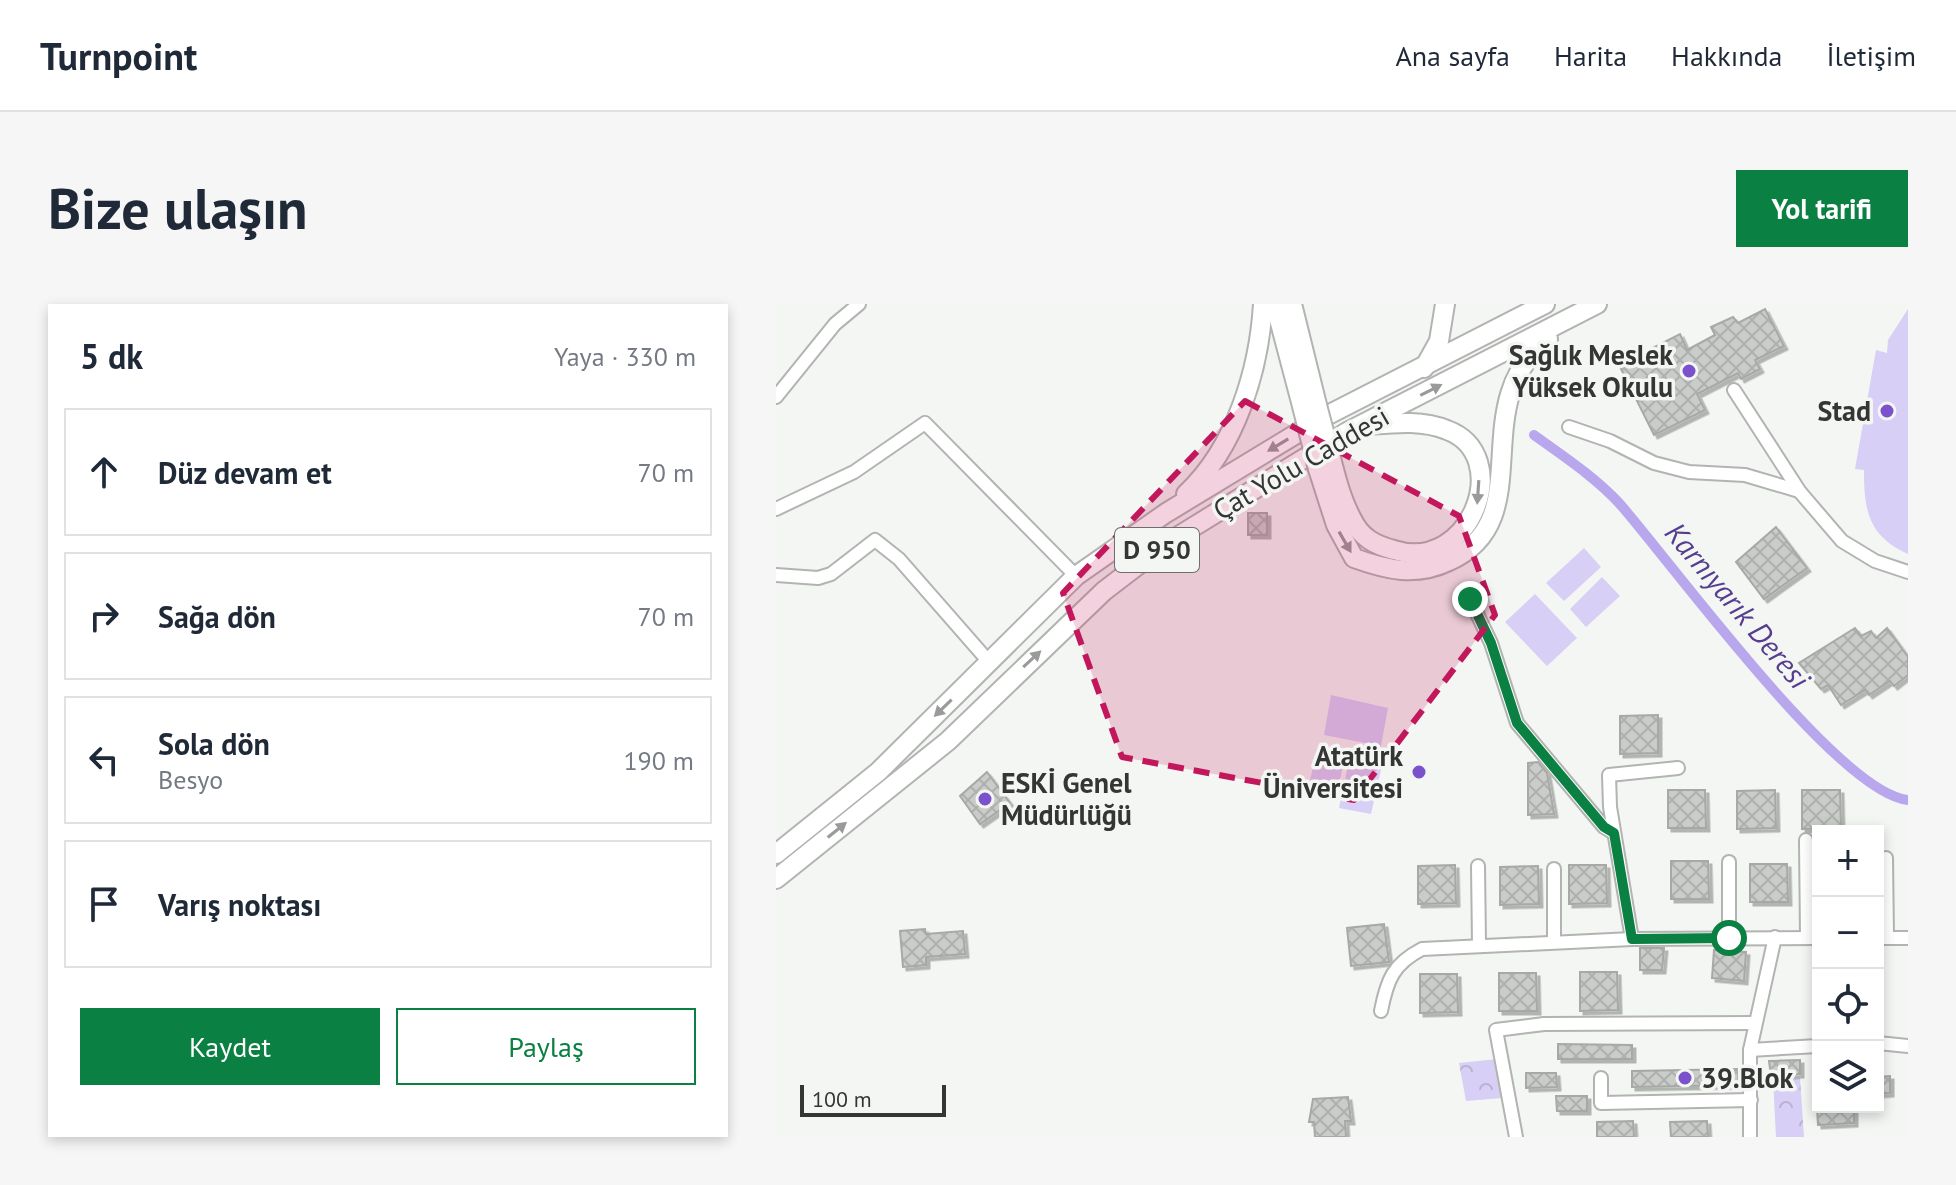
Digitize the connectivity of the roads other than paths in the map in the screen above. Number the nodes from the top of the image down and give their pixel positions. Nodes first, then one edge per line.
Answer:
1 (859, 304) edge
2 (1263, 304) edge
3 (1275, 304) edge
4 (1292, 304) edge
5 (1306, 304) edge
6 (1445, 304) edge
7 (1545, 304) edge
8 (1591, 307) edge
9 (1306, 362) junction
10 (1424, 368) junction
11 (1734, 390) dead end
12 (776, 397) edge
13 (1309, 406) junction
14 (1362, 425) junction
15 (1569, 427) dead end
16 (1325, 465) junction
17 (1800, 492) junction
18 (776, 509) edge
19 (1166, 513) junction
20 (1908, 572) edge
21 (776, 575) edge
22 (1076, 576) junction
23 (1470, 599) dead end
24 (990, 663) junction
25 (1678, 768) dead end
26 (1614, 833) junction
27 (1806, 840) dead end
28 (776, 854) edge
29 (1886, 858) dead end
30 (1729, 862) dead end
31 (1478, 866) dead end
32 (1554, 869) dead end
33 (776, 879) edge
34 (1884, 898) edge
35 (1812, 924) edge
36 (1775, 937) junction
37 (1729, 938) junction
38 (1812, 938) edge
39 (1884, 938) edge
40 (1908, 938) edge
41 (1632, 939) junction
42 (1554, 942) junction
43 (1479, 944) junction
44 (1381, 1011) dead end
45 (1755, 1023) junction
46 (1884, 1044) edge
47 (1812, 1046) edge
48 (1908, 1046) edge
49 (1750, 1050) junction
50 (1601, 1078) dead end
51 (1751, 1100) junction
52 (1516, 1137) edge
53 (1750, 1137) edge

1 - 12 street
2 - 19 highway
3 - 13 highway
4 - 9 highway
5 - 9 highway
6 - 10 highway
7 - 10 highway, Çat Yolu Caddesi / D 950
14 -> 8 highway, Çat Yolu Caddesi / D 950
16 -> 8 highway
9 - 13 highway
10 -> 19 highway, Çat Yolu Caddesi / D 950
11 - 17 street
13 - 16 highway, bridge
14 -> 16 highway
33 -> 14 highway, Çat Yolu Caddesi / D 950
15 - 17 street
17 - 20 street
18 - 22 street
19 - 22 highway, Çat Yolu Caddesi / D 950
21 - 24 street
22 - 24 highway, Çat Yolu Caddesi / D 950
23 - 26 street
24 -> 28 highway, Çat Yolu Caddesi / D 950
25 - 26 street
26 - 41 street
27 - 35 street
29 - 34 street
30 - 37 street
31 - 43 street
32 - 42 street
36 - 37 street
36 - 38 street
36 - 45 street
37 - 41 street
39 - 40 street
41 - 42 street
42 - 43 street
43 - 44 street
45 - 49 street
45 - 52 street
46 - 48 street
47 - 49 street
49 - 51 street
50 - 51 street
51 - 53 street

